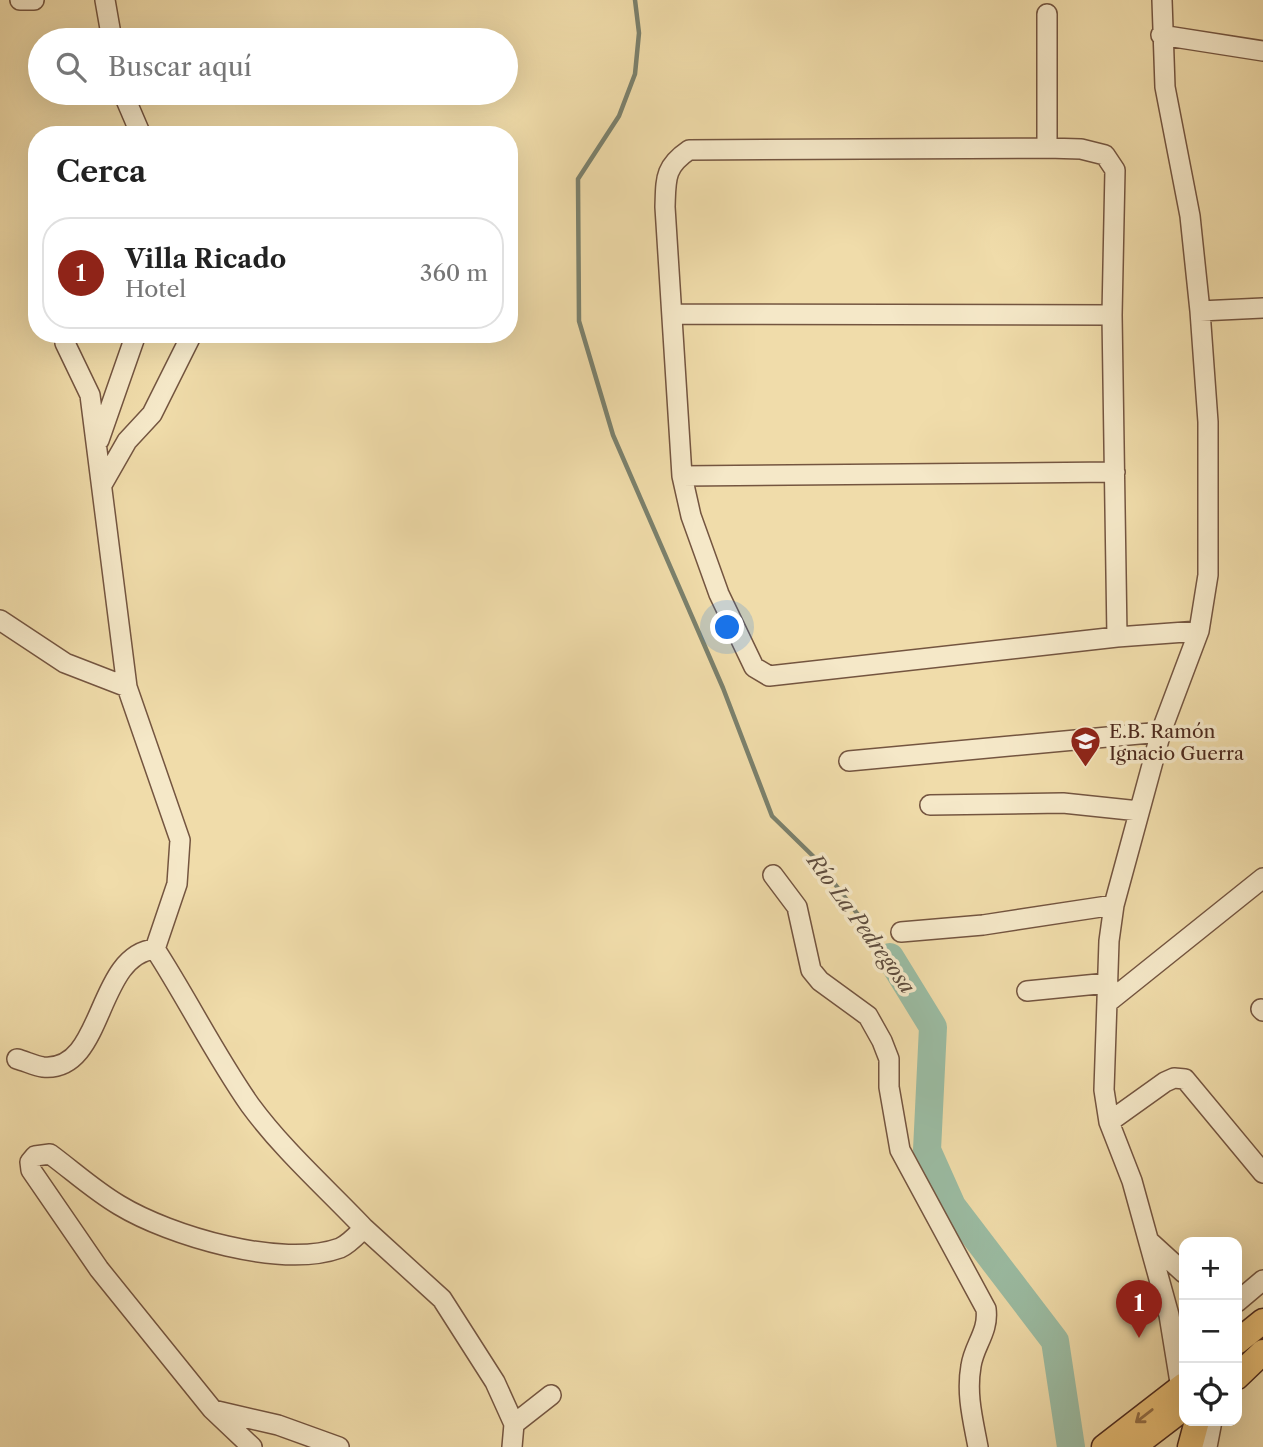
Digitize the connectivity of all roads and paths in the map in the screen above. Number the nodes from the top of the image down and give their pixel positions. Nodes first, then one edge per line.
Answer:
1 (20, 0) edge
2 (34, 0) edge
3 (105, 0) edge
4 (1162, 0) edge
5 (1047, 14) dead end
6 (110, 28) edge
7 (1161, 34) junction
8 (1263, 51) edge
9 (128, 105) edge
10 (138, 126) edge
11 (1047, 148) junction
12 (1263, 308) edge
13 (1200, 312) junction
14 (672, 314) junction
15 (1112, 315) junction
16 (65, 343) dead end
17 (133, 343) edge
18 (188, 343) edge
19 (97, 444) junction
20 (1115, 472) junction
21 (682, 476) junction
22 (103, 483) junction
23 (0, 620) edge
24 (1199, 631) junction
25 (1117, 637) junction
26 (127, 687) junction
27 (1161, 732) junction
28 (849, 761) dead end
29 (930, 805) dead end
30 (1139, 811) junction
31 (773, 875) dead end
32 (1263, 878) edge
33 (1114, 905) junction
34 (901, 932) dead end
35 (155, 948) junction
36 (1108, 983) junction
37 (1027, 991) dead end
38 (1107, 1003) junction
39 (17, 1059) dead end
40 (1109, 1122) junction
41 (1263, 1173) edge
42 (364, 1228) junction
43 (1150, 1242) junction
44 (1179, 1268) edge
45 (1263, 1280) edge
46 (1239, 1300) edge
47 (1263, 1321) edge
48 (1242, 1338) edge
49 (1263, 1353) edge
50 (1179, 1366) edge
51 (1242, 1366) edge
52 (1242, 1372) edge
53 (1242, 1381) edge
54 (551, 1395) dead end
55 (1179, 1406) edge
56 (1179, 1408) edge
57 (212, 1409) junction
58 (514, 1424) junction
59 (1187, 1426) edge
60 (1211, 1426) edge
61 (252, 1447) edge
62 (339, 1447) edge
63 (512, 1447) edge
64 (978, 1447) edge
65 (1104, 1447) edge
66 (1133, 1447) edge
67 (1188, 1447) edge
68 (1207, 1447) edge

1 - 2 street
3 - 6 street
4 - 7 street
5 - 11 street
7 - 8 street
7 - 13 street
9 - 10 street
11 - 14 street
11 - 15 street
12 - 13 street
13 - 24 street
14 - 15 street
14 - 21 street
15 - 20 street
16 - 19 street
17 - 19 street
18 - 22 street
19 - 22 street
20 - 21 street
20 - 25 street
21 - 25 street
22 - 26 street
23 - 26 street
24 - 25 street
24 - 27 street
26 - 35 street
27 - 28 street
27 - 30 street
29 - 30 street
30 - 33 street
31 - 64 street
32 - 38 street
33 - 34 street
33 - 36 street
35 - 39 street
35 - 42 street
36 - 37 street
36 - 38 street
38 - 40 street
40 - 41 street
40 - 43 street
42 - 57 street
42 - 58 street
43 - 44 street
43 - 50 street
45 - 46 street
47 - 48 main road
49 - 51 main road
49 - 52 main road
49 - 53 street
54 - 58 street
55 -> 65 main road
56 - 66 main road
57 - 61 street
57 - 62 street
58 - 63 street
59 - 67 main road
60 - 68 street

